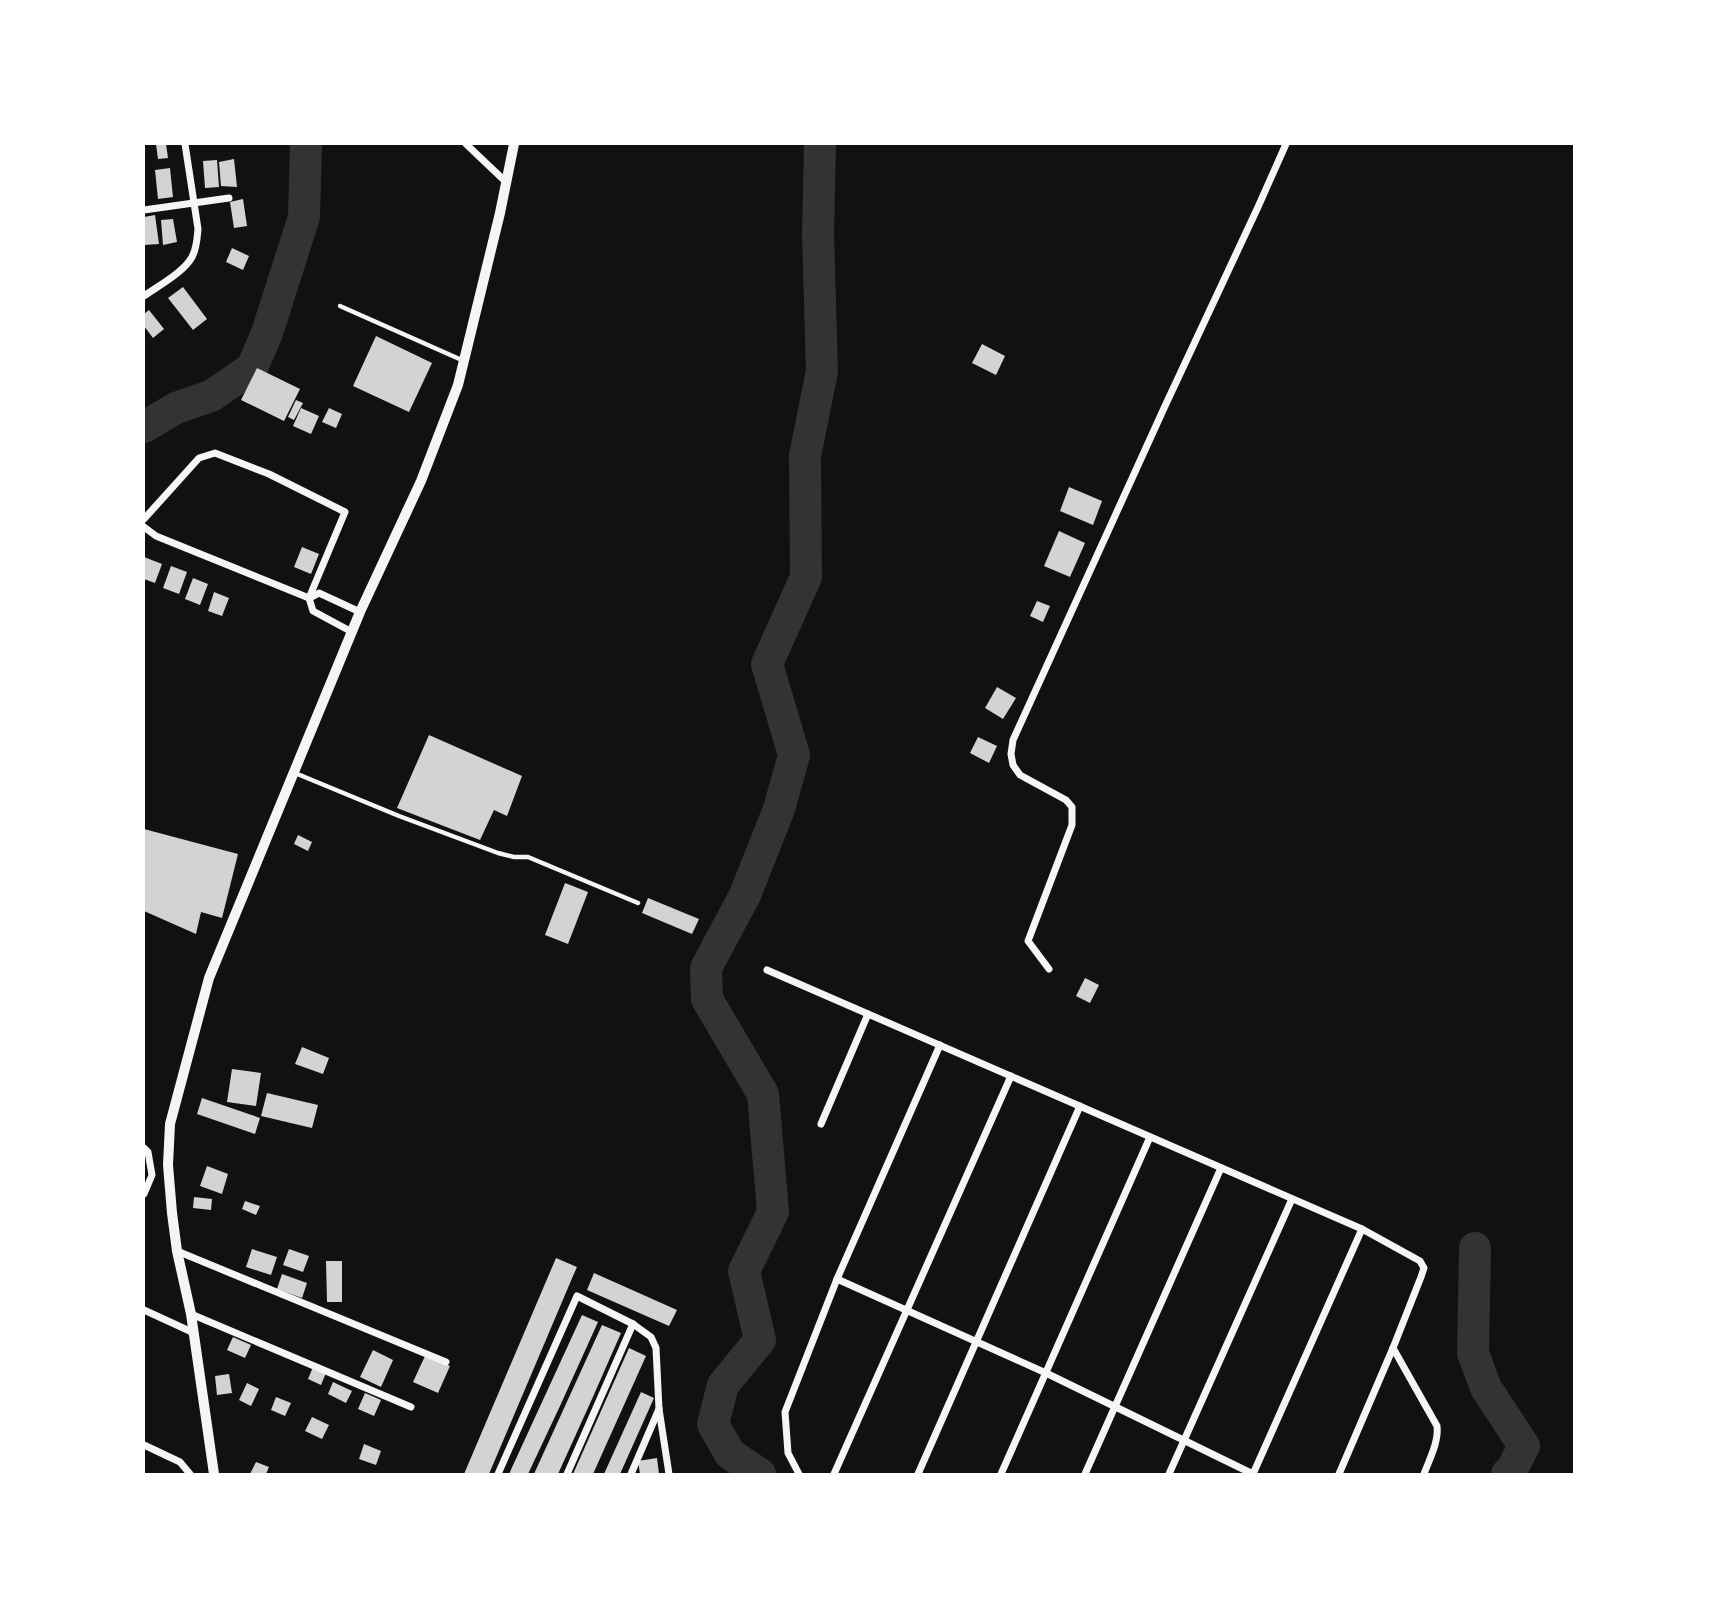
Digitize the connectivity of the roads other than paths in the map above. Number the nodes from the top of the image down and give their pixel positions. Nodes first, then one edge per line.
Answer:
1 (185, 144) edge
2 (466, 144) edge
3 (514, 144) edge
4 (1286, 144) edge
5 (506, 182) junction
6 (229, 198) dead end
7 (194, 203) junction
8 (144, 210) edge
9 (144, 296) edge
10 (340, 306) dead end
11 (465, 362) junction
12 (144, 519) edge
13 (144, 527) edge
14 (310, 598) junction
15 (360, 612) junction
16 (352, 632) junction
17 (294, 772) junction
18 (638, 902) dead end
19 (1049, 969) dead end
20 (767, 970) dead end
21 (868, 1014) junction
22 (940, 1045) junction
23 (1011, 1076) junction
24 (1080, 1107) junction
25 (821, 1124) dead end
26 (1150, 1137) junction
27 (144, 1148) edge
28 (1220, 1168) junction
29 (144, 1194) edge
30 (1292, 1199) junction
31 (1362, 1229) junction
32 (177, 1251) junction
33 (837, 1279) junction
34 (144, 1310) edge
35 (907, 1311) junction
36 (191, 1314) junction
37 (633, 1324) junction
38 (194, 1333) junction
39 (977, 1342) junction
40 (1394, 1348) junction
41 (446, 1362) dead end
42 (1046, 1373) junction
43 (411, 1407) dead end
44 (1115, 1407) junction
45 (659, 1409) junction
46 (1184, 1441) junction
47 (144, 1445) edge
48 (1253, 1474) edge
49 (190, 1475) edge
50 (214, 1475) edge
51 (498, 1475) edge
52 (567, 1475) edge
53 (631, 1475) edge
54 (669, 1475) edge
55 (799, 1475) edge
56 (834, 1475) edge
57 (918, 1475) edge
58 (1001, 1475) edge
59 (1086, 1475) edge
60 (1169, 1475) edge
61 (1339, 1475) edge
62 (1424, 1475) edge

1 - 7 street
2 - 5 street
3 - 5 street
4 - 19 street
5 - 11 street
6 - 7 street
7 - 8 street
7 - 9 street
10 - 11 lane
11 - 15 street
12 - 14 street
13 - 14 street
14 - 15 street
14 - 16 street
15 - 16 street
16 - 17 street
17 - 18 lane
17 - 32 street
20 - 21 street
21 - 22 street
21 - 25 street
22 - 23 street
22 - 33 street
23 - 24 street
23 - 35 street
24 - 26 street
24 - 39 street
26 - 28 street
26 - 42 street
27 - 29 street
28 - 30 street
28 - 44 street
30 - 31 street
30 - 46 street
31 - 40 street
31 - 48 street
32 - 36 street
32 - 41 street
33 - 35 street
33 - 55 street
34 - 38 street
35 - 39 street
35 - 56 street
36 - 38 street
36 - 43 street
37 - 45 street
37 - 51 street
37 - 52 street
38 - 50 street
39 - 42 street
39 - 57 street
40 - 61 street
40 - 62 street
42 - 44 street
42 - 58 street
44 - 46 street
44 - 59 street
45 - 53 street
45 - 54 street
46 - 48 street
46 - 60 street
47 - 49 street

